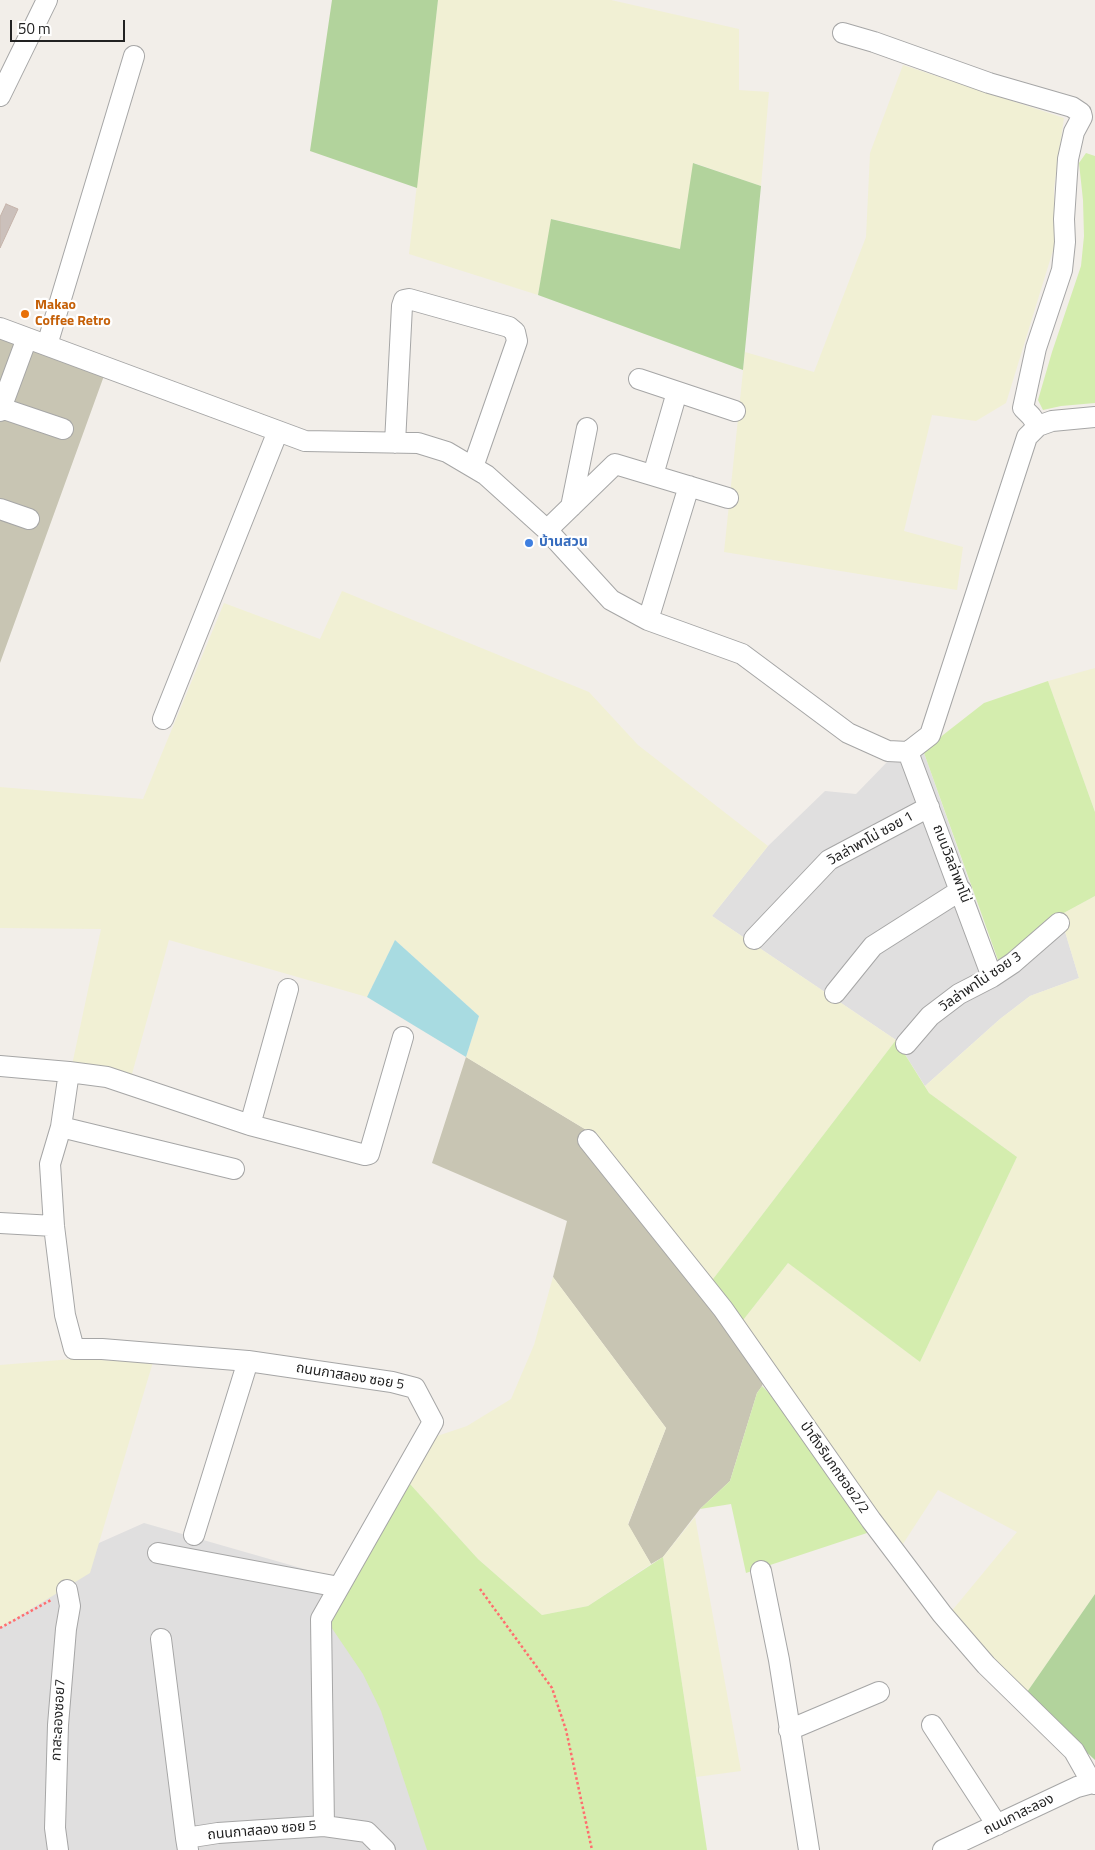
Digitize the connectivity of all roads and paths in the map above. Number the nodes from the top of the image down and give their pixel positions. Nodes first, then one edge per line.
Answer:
1 (47, 0) edge
2 (843, 34) dead end
3 (134, 56) dead end
4 (0, 96) edge
5 (0, 328) edge
6 (27, 338) junction
7 (47, 346) junction
8 (639, 379) dead end
9 (677, 392) junction
10 (0, 410) edge
11 (735, 411) dead end
12 (1095, 417) edge
13 (1038, 426) junction
14 (587, 428) dead end
15 (63, 429) dead end
16 (278, 431) junction
17 (395, 443) junction
18 (473, 467) junction
19 (652, 475) junction
20 (689, 486) junction
21 (728, 498) dead end
22 (571, 507) junction
23 (0, 509) edge
24 (29, 518) dead end
25 (547, 530) junction
26 (648, 620) junction
27 (162, 719) dead end
28 (908, 752) junction
29 (929, 807) junction
30 (960, 890) junction
31 (1059, 923) dead end
32 (754, 939) dead end
33 (992, 977) junction
34 (288, 989) dead end
35 (835, 993) dead end
36 (403, 1037) dead end
37 (906, 1044) dead end
38 (0, 1066) edge
39 (69, 1072) junction
40 (250, 1125) junction
41 (61, 1127) junction
42 (588, 1140) dead end
43 (234, 1169) dead end
44 (0, 1223) edge
45 (54, 1226) junction
46 (248, 1361) junction
47 (194, 1535) dead end
48 (158, 1553) dead end
49 (761, 1571) dead end
50 (339, 1587) junction
51 (480, 1589) dead end
52 (67, 1590) joint
53 (0, 1628) edge
54 (161, 1639) dead end
55 (879, 1692) dead end
56 (932, 1725) dead end
57 (789, 1730) junction
58 (1094, 1784) edge
59 (997, 1825) junction
60 (324, 1826) junction
61 (187, 1844) edge
62 (58, 1850) edge
63 (385, 1850) edge
64 (592, 1850) edge
65 (809, 1850) edge
66 (944, 1850) edge

1 - 4 street
2 - 13 street
3 - 7 street
5 - 6 street
6 - 7 street
6 - 10 street
7 - 16 street
8 - 9 street
9 - 11 street
9 - 19 street
10 - 15 street
12 - 13 street
13 - 28 street
14 - 22 street
16 - 17 street
16 - 27 street
17 - 18 street
17 - 18 street
18 - 25 street
19 - 20 street
19 - 22 street
20 - 21 street
20 - 26 street
22 - 25 street
23 - 24 street
25 - 26 street
26 - 28 street
28 - 29 street, ถนนวิลล่าพาโน่
29 - 30 street, ถนนวิลล่าพาโน่
29 - 32 street, วิลล่าพาโน่ ซอย 1
30 - 33 street, ถนนวิลล่าพาโน่
30 - 35 street
31 - 33 street, วิลล่าพาโน่ ซอย 3
33 - 37 street, วิลล่าพาโน่ ซอย 3
34 - 40 street
36 - 40 street
38 - 39 street
39 - 40 street
39 - 41 street, ถนนกาสลอง ซอย 5
41 - 43 street
41 - 45 street, ถนนกาสลอง ซอย 5
42 - 58 street, ป่าตึงริมกกซอย2/2
44 - 45 street
45 - 46 street, ถนนกาสลอง ซอย 5
46 - 47 street
46 - 50 street, ถนนกาสลอง ซอย 5
48 - 50 street
49 - 57 street
50 - 60 street, ถนนกาสลอง ซอย 5
51 - 64 path
52 - 53 path
52 - 62 street, กาสะลองซอย7
54 - 61 street
55 - 57 street
56 - 59 street
57 - 65 street
58 - 59 street, ถนนกาสะลอง
59 - 66 street, ถนนกาสะลอง
60 - 61 street, ถนนกาสลอง ซอย 5
60 - 63 street

